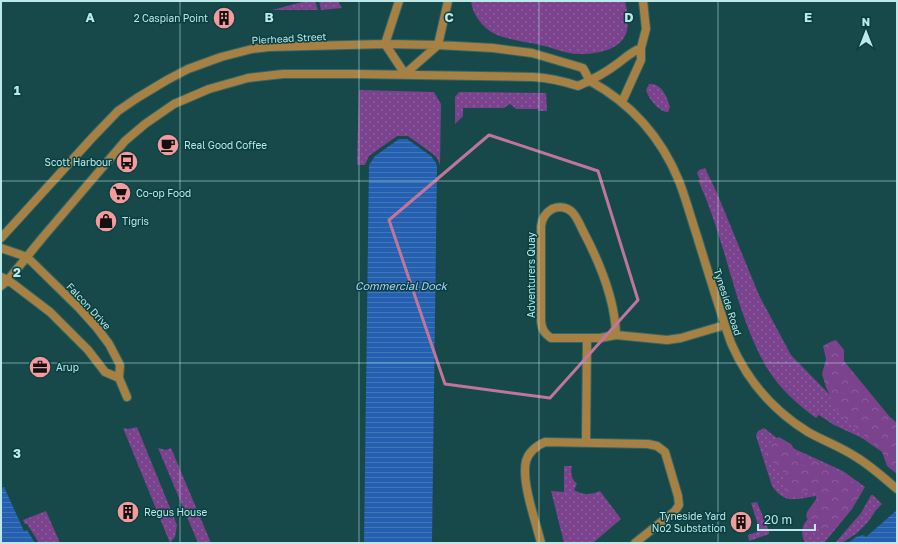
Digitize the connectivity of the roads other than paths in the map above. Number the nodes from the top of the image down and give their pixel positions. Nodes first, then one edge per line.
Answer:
1 (399, 1) edge
2 (448, 1) edge
3 (643, 1) edge
4 (385, 44) junction
5 (438, 45) junction
6 (641, 48) junction
7 (406, 74) junction
8 (590, 81) junction
9 (622, 102) junction
10 (1, 238) edge
11 (1, 248) edge
12 (27, 257) junction
13 (5, 278) edge
14 (1, 286) edge
15 (725, 325) junction
16 (616, 335) junction
17 (587, 338) junction
18 (119, 378) junction
19 (128, 397) dead end
20 (586, 442) junction
21 (897, 489) edge
22 (541, 543) edge
23 (635, 543) edge

1 - 4 street
2 - 5 street
3 - 6 street
4 - 5 street, Pierhead Street
4 - 7 street
4 - 10 street, Pierhead Street
5 - 7 street
5 - 8 street, Pierhead Street
6 - 8 street
6 - 9 street
7 - 8 street
7 - 12 street
8 - 9 street, Tyneside Road
9 - 15 street, Tyneside Road
11 - 12 street
12 - 13 street
12 - 18 street, Falcon Drive
13 - 14 street
13 - 18 street
15 - 16 street, Adventurers Quay
15 - 21 street, Tyneside Road
16 - 17 street, Adventurers Quay
16 - 17 street, Adventurers Quay
17 - 20 street
18 - 19 street, Falcon Drive
20 - 22 street
20 - 23 street

